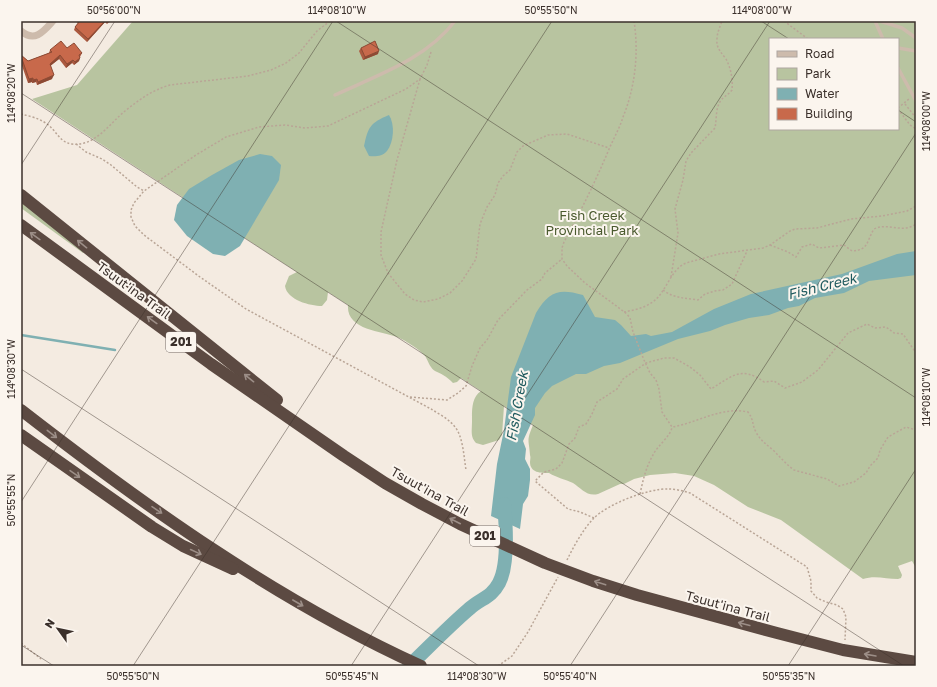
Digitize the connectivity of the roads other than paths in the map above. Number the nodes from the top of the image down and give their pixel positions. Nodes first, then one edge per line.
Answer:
1 (53, 21) edge
2 (455, 21) edge
3 (875, 21) edge
4 (880, 21) edge
5 (21, 31) edge
6 (883, 38) edge
7 (916, 38) edge
8 (899, 48) edge
9 (916, 51) edge
10 (899, 70) edge
11 (335, 95) dead end
12 (916, 101) edge
13 (21, 194) edge
14 (21, 225) edge
15 (21, 410) edge
16 (21, 434) edge
17 (344, 456) junction
18 (265, 583) junction
19 (914, 662) edge
20 (421, 666) edge

1 - 5 street
2 - 11 lane
3 - 6 lane
4 - 7 lane
8 - 9 lane
10 - 12 lane
17 -> 13 highway
17 -> 14 highway, Tsuut'ina Trail / 201
15 -> 18 highway
16 -> 18 highway
19 -> 17 highway, Tsuut'ina Trail / 201
18 -> 20 highway

